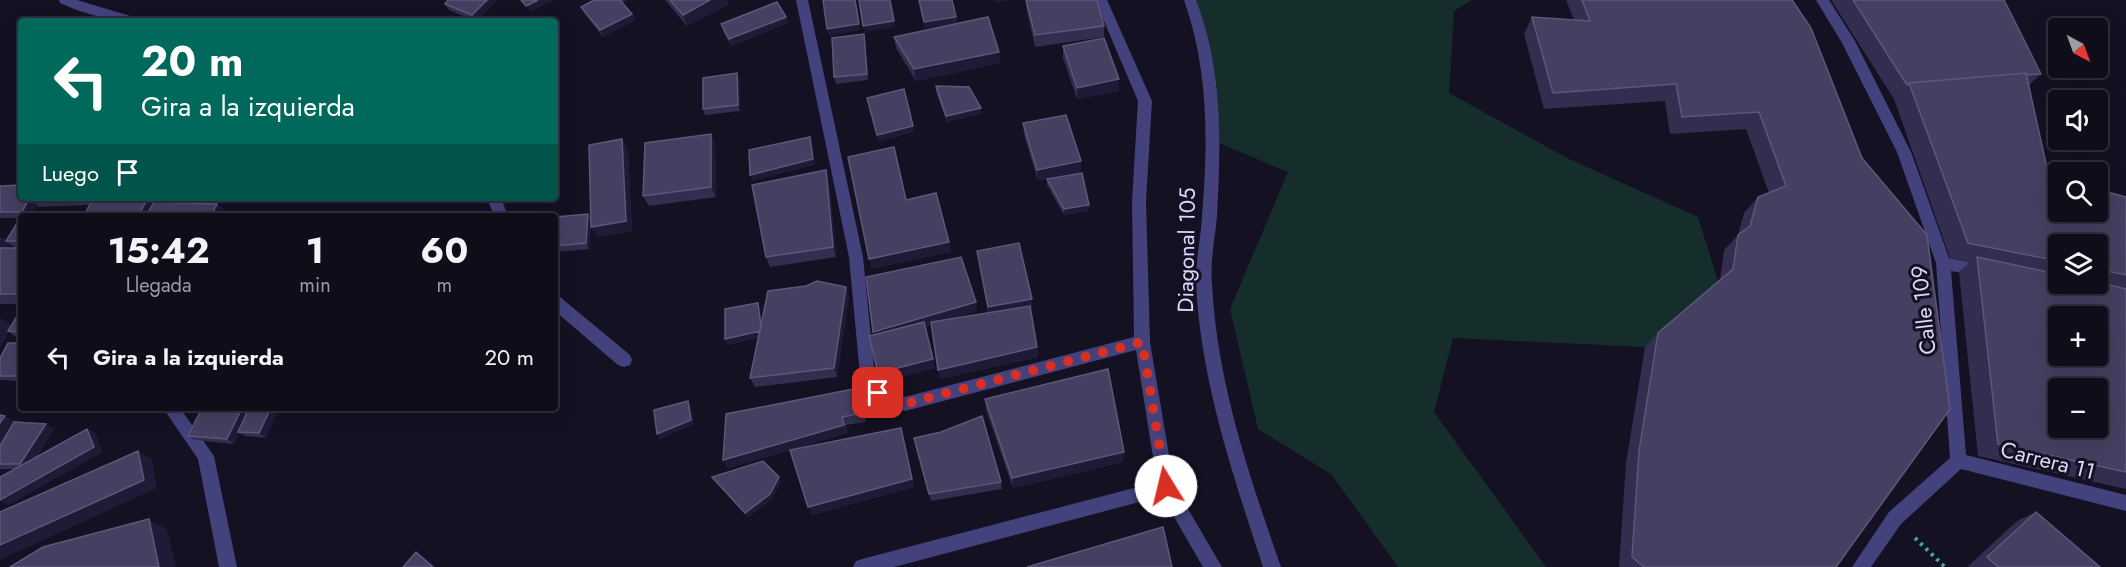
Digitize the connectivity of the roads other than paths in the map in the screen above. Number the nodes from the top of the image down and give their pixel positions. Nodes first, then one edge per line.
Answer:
1 (65, 0) edge
2 (802, 0) edge
3 (1101, 0) edge
4 (1190, 0) edge
5 (1822, 0) edge
6 (120, 18) edge
7 (1944, 262) junction
8 (2001, 274) edge
9 (558, 305) edge
10 (1142, 342) junction
11 (624, 360) dead end
12 (173, 411) edge
13 (1958, 461) junction
14 (1166, 486) junction
15 (2126, 503) edge
16 (228, 567) edge
17 (862, 567) edge
18 (1213, 567) edge
19 (1272, 567) edge
20 (1861, 567) edge

1 - 6 street
2 - 10 street
3 - 10 street
4 - 19 street, Diagonal 105
5 - 7 street, Calle 109
7 - 8 street
7 - 13 street, Calle 109
9 - 11 street
10 - 14 street
12 - 16 street
13 - 15 street, Carrera 11
13 - 20 street
14 - 17 street
14 - 18 street

